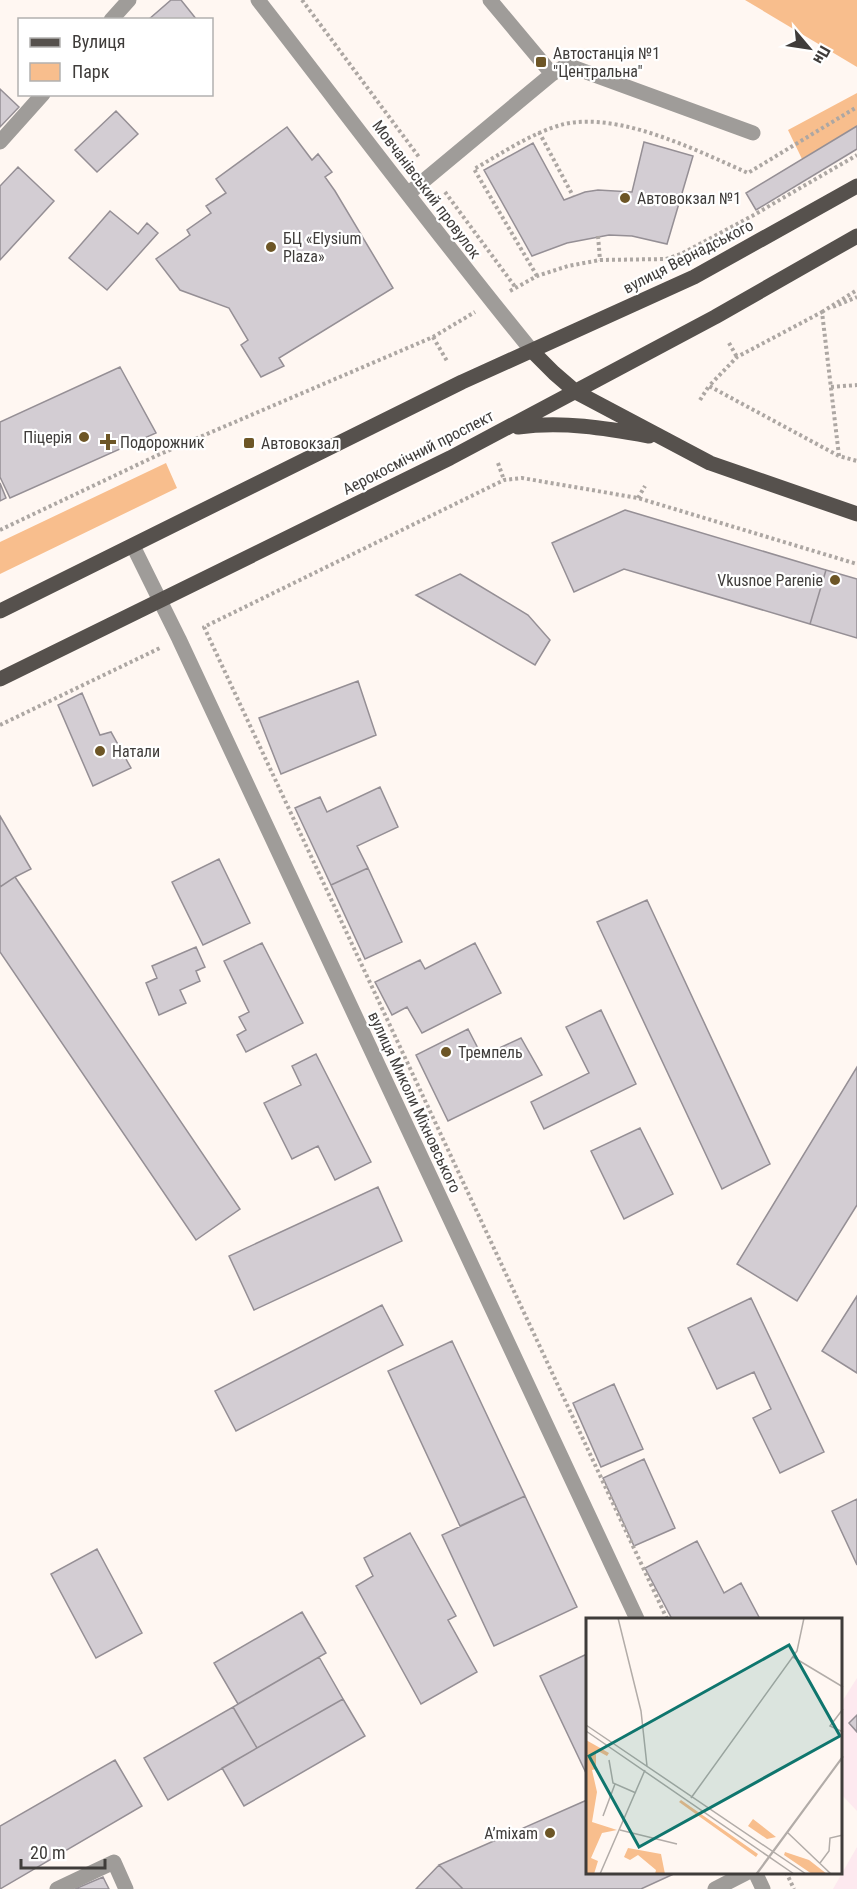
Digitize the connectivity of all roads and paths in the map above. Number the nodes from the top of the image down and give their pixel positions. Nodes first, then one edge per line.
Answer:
1 (129, 0) edge
2 (258, 0) edge
3 (302, 0) edge
4 (490, 0) edge
5 (113, 18) edge
6 (552, 74) junction
7 (41, 96) edge
8 (577, 122) dead end
9 (539, 132) junction
10 (753, 133) dead end
11 (0, 142) edge
12 (857, 155) edge
13 (432, 174) junction
14 (857, 186) edge
15 (409, 193) junction
16 (573, 196) dead end
17 (598, 236) dead end
18 (857, 236) edge
19 (600, 260) junction
20 (516, 288) dead end
21 (857, 290) edge
22 (857, 297) edge
23 (822, 312) junction
24 (729, 343) dead end
25 (532, 351) junction
26 (737, 357) junction
27 (447, 361) dead end
28 (857, 385) edge
29 (709, 386) junction
30 (831, 387) junction
31 (576, 392) junction
32 (700, 400) dead end
33 (507, 428) junction
34 (664, 439) junction
35 (839, 456) junction
36 (857, 461) edge
37 (498, 463) dead end
38 (504, 480) junction
39 (645, 486) dead end
40 (638, 498) junction
41 (857, 513) edge
42 (0, 530) edge
43 (133, 546) junction
44 (857, 564) edge
45 (160, 601) junction
46 (0, 611) edge
47 (204, 627) junction
48 (179, 639) junction
49 (0, 679) edge
50 (0, 725) edge
51 (637, 1618) edge
52 (667, 1618) edge
53 (744, 1874) edge
54 (756, 1874) edge
55 (787, 1874) edge
56 (57, 1889) edge
57 (126, 1889) edge
58 (715, 1889) edge
59 (763, 1889) edge
60 (794, 1889) edge

1 - 5 street
2 - 15 street, Мовчанівський провулок
3 - 13 path
4 - 6 street
6 - 10 street
6 - 13 street
7 - 11 street
8 - 9 path
9 - 16 path
9 - 19 path
12 - 19 path
13 - 15 street
13 - 20 path
14 - 25 main road, вулиця Вернадського
15 - 25 street, Мовчанівський провулок
17 - 19 path
18 - 31 main road
21 - 23 path
22 - 23 path
23 - 26 path
23 - 30 path
24 - 26 path
25 - 31 main road, Мовчанівський провулок
25 - 43 main road
26 - 29 path
27 - 42 path
28 - 30 path
29 - 32 path
29 - 35 path
30 - 35 path
31 - 33 main road, Аерокосмічний проспект
31 - 34 main road
33 - 34 main road
33 - 45 main road, Аерокосмічний проспект
34 - 41 main road
35 - 36 path
37 - 38 path
38 - 40 path
38 - 47 path
39 - 40 path
40 - 44 path
43 - 45 street, вулиця Миколи Міхновського
43 - 46 main road
45 - 48 street, вулиця Миколи Міхновського
45 - 49 main road, Аерокосмічний проспект
47 - 48 path
47 - 52 path
48 - 50 path
48 - 51 street, вулиця Миколи Міхновського
53 - 58 street
54 - 59 street
55 - 60 path
56 - 57 street

